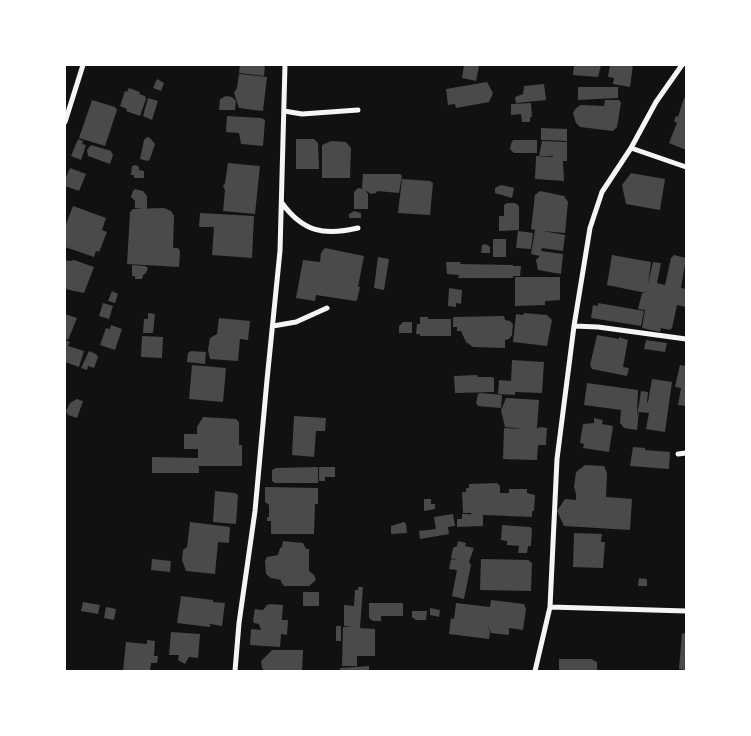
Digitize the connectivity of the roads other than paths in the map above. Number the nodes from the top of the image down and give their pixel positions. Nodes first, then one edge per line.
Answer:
1 (83, 65) edge
2 (285, 65) edge
3 (682, 65) edge
4 (358, 110) dead end
5 (284, 111) junction
6 (65, 122) edge
7 (630, 148) junction
8 (686, 167) edge
9 (282, 202) junction
10 (358, 228) dead end
11 (326, 308) dead end
12 (272, 326) junction
13 (574, 326) junction
14 (686, 339) edge
15 (686, 453) edge
16 (678, 454) dead end
17 (550, 607) junction
18 (686, 611) edge
19 (235, 671) edge
20 (535, 671) edge

1 - 6 street
2 - 5 street
3 - 7 street
4 - 5 street
5 - 9 street
7 - 8 street
7 - 13 street
9 - 10 street
9 - 12 street
11 - 12 street
12 - 19 street
13 - 14 street
13 - 17 street
15 - 16 street
17 - 18 street
17 - 20 street

